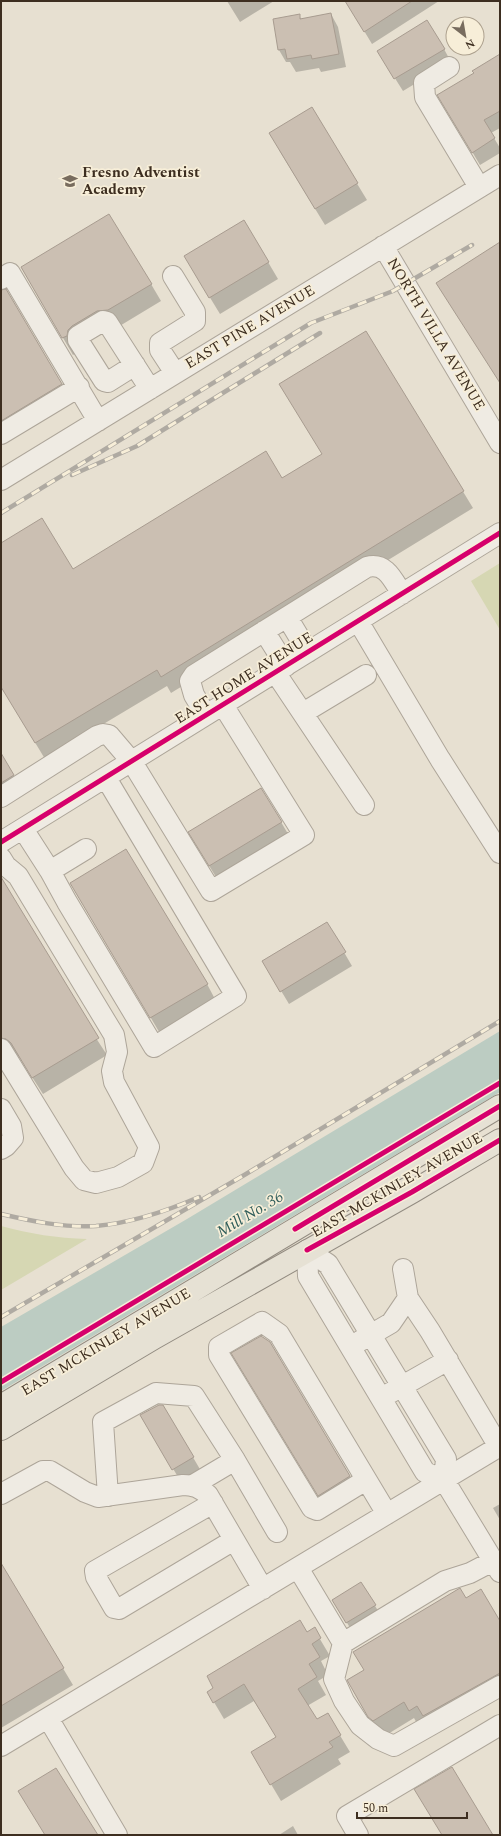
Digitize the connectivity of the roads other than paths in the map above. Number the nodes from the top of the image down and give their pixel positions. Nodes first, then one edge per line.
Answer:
1 (449, 67) dead end
2 (500, 175) edge
3 (479, 187) junction
4 (383, 246) junction
5 (173, 276) dead end
6 (1, 279) edge
7 (187, 326) junction
8 (205, 355) junction
9 (135, 365) dead end
10 (175, 373) junction
11 (79, 387) junction
12 (150, 389) junction
13 (98, 420) junction
14 (1, 434) edge
15 (500, 443) edge
16 (1, 480) edge
17 (500, 533) edge
18 (402, 594) junction
19 (287, 617) junction
20 (358, 621) junction
21 (264, 631) junction
22 (308, 652) junction
23 (281, 669) junction
24 (366, 675) dead end
25 (215, 710) junction
26 (303, 713) junction
27 (132, 762) junction
28 (106, 778) junction
29 (1, 797) edge
30 (364, 805) dead end
31 (23, 828) junction
32 (1, 842) edge
33 (86, 849) dead end
34 (500, 853) edge
35 (1, 858) edge
36 (50, 871) junction
37 (1, 1049) edge
38 (500, 1106) edge
39 (1, 1109) edge
40 (500, 1126) edge
41 (500, 1140) edge
42 (1, 1149) edge
43 (412, 1192) junction
44 (295, 1229) junction
45 (307, 1250) junction
46 (403, 1269) dead end
47 (408, 1298) junction
48 (371, 1334) junction
49 (350, 1347) junction
50 (448, 1360) junction
51 (402, 1386) junction
52 (381, 1399) junction
53 (1, 1406) edge
54 (1, 1429) edge
55 (500, 1447) edge
56 (235, 1460) junction
57 (366, 1480) junction
58 (444, 1480) junction
59 (193, 1485) junction
60 (1, 1494) edge
61 (108, 1496) junction
62 (212, 1503) junction
63 (387, 1514) junction
64 (277, 1532) dead end
65 (234, 1540) junction
66 (496, 1566) edge
67 (298, 1568) junction
68 (263, 1589) junction
69 (342, 1643) junction
70 (500, 1686) edge
71 (48, 1718) junction
72 (500, 1725) edge
73 (1, 1746) edge
74 (117, 1835) edge
75 (358, 1835) edge

1 - 3 street
2 - 3 street, EAST PINE AVENUE
3 - 4 street, EAST PINE AVENUE
4 - 8 street, EAST PINE AVENUE
4 - 15 street, NORTH VILLA AVENUE
5 - 7 street
6 - 11 street
7 - 8 street
7 - 10 street
8 - 10 street, EAST PINE AVENUE
9 - 12 street
10 - 12 street, EAST PINE AVENUE
11 - 13 street
11 - 14 street
12 - 13 street, EAST PINE AVENUE
13 - 16 street, EAST PINE AVENUE
17 - 18 street, EAST HOME AVENUE
18 - 19 street
18 - 20 street, EAST HOME AVENUE
19 - 21 street
19 - 22 street
20 - 22 street, EAST HOME AVENUE
20 - 34 street
21 - 23 street
21 - 25 street
22 - 23 street, EAST HOME AVENUE
23 - 25 street, EAST HOME AVENUE
23 - 26 street
24 - 26 street
25 - 27 street, EAST HOME AVENUE
25 - 27 street
26 - 30 street
27 - 28 street, EAST HOME AVENUE
27 - 29 street
28 - 31 street, EAST HOME AVENUE
28 - 36 street
31 - 32 street, EAST HOME AVENUE
31 - 36 street
33 - 36 street
35 - 37 street
38 - 44 main road, EAST MCKINLEY AVENUE
39 - 42 street
40 - 43 main road
41 - 43 main road, EAST MCKINLEY AVENUE
43 - 45 main road, EAST MCKINLEY AVENUE
44 - 45 main road
44 - 53 main road, EAST MCKINLEY AVENUE
45 - 48 street
45 - 49 street
45 - 54 main road, EAST MCKINLEY AVENUE
46 - 47 street
47 - 48 street
47 - 50 street
48 - 49 street
48 - 51 street
49 - 52 street
50 - 51 street
50 - 55 street
51 - 52 street
51 - 58 street
52 - 58 street
55 - 58 street
56 - 59 street
56 - 61 street
56 - 64 street
57 - 57 street
57 - 63 street
58 - 63 street
58 - 66 street
59 - 61 street
59 - 62 street
60 - 61 street
62 - 65 street
62 - 65 street
63 - 67 street
65 - 68 street
66 - 69 street
67 - 68 street
67 - 69 street
68 - 71 street
69 - 70 street
71 - 73 street
71 - 74 street
72 - 75 street

